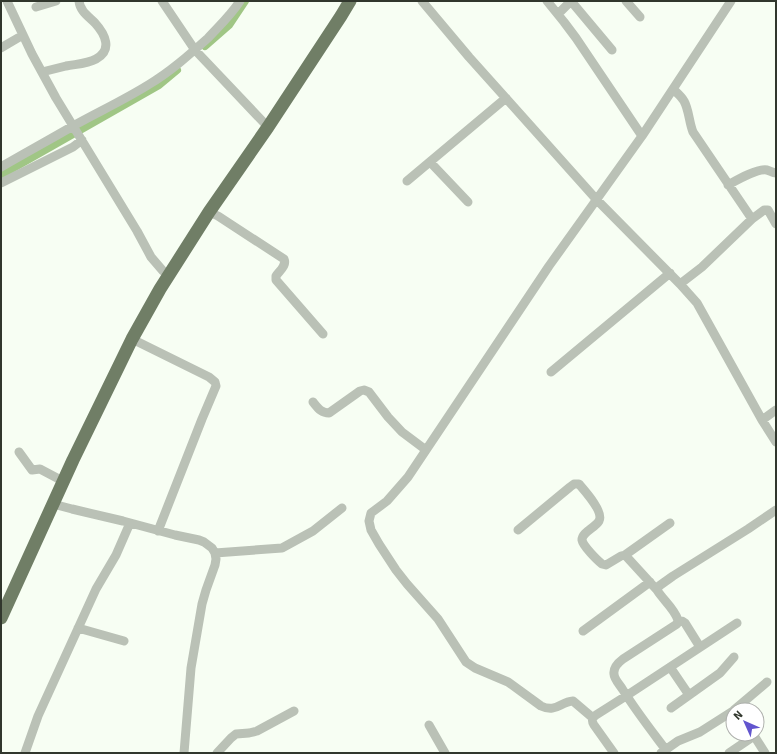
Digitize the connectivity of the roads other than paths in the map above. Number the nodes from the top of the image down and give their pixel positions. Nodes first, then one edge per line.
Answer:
1 (7, 1) edge
2 (56, 1) edge
3 (79, 1) edge
4 (162, 1) edge
5 (240, 1) edge
6 (342, 1) edge
7 (350, 1) edge
8 (547, 1) edge
9 (571, 1) edge
10 (626, 1) edge
11 (731, 1) edge
12 (428, 3) edge
13 (36, 7) dead end
14 (558, 14) junction
15 (640, 17) dead end
16 (23, 35) junction
17 (1, 48) edge
18 (195, 50) junction
19 (612, 50) dead end
20 (42, 72) junction
21 (673, 89) junction
22 (506, 98) junction
23 (265, 124) junction
24 (74, 126) junction
25 (642, 136) junction
26 (82, 140) junction
27 (430, 162) junction
28 (1, 167) edge
29 (776, 173) edge
30 (407, 181) dead end
31 (1, 183) edge
32 (728, 184) junction
33 (596, 199) junction
34 (468, 202) dead end
35 (209, 212) junction
36 (752, 219) junction
37 (776, 224) edge
38 (163, 271) junction
39 (670, 273) junction
40 (680, 284) junction
41 (323, 334) dead end
42 (132, 339) junction
43 (551, 372) dead end
44 (313, 402) dead end
45 (776, 410) edge
46 (762, 420) junction
47 (776, 442) edge
48 (426, 450) junction
49 (19, 452) dead end
50 (57, 478) junction
51 (53, 504) junction
52 (342, 508) dead end
53 (776, 510) edge
54 (130, 523) junction
55 (670, 523) dead end
56 (518, 530) dead end
57 (158, 531) junction
58 (215, 553) junction
59 (625, 555) junction
60 (650, 582) junction
61 (657, 590) junction
62 (1, 599) edge
63 (1, 618) edge
64 (678, 620) junction
65 (737, 623) dead end
66 (78, 628) junction
67 (583, 631) dead end
68 (124, 641) dead end
69 (700, 647) junction
70 (734, 657) dead end
71 (670, 667) junction
72 (767, 682) dead end
73 (689, 695) junction
74 (626, 696) junction
75 (744, 702) edge
76 (671, 708) dead end
77 (294, 711) dead end
78 (725, 716) edge
79 (593, 718) junction
80 (429, 724) dead end
81 (744, 742) edge
82 (758, 742) edge
83 (663, 751) edge
84 (25, 753) edge
85 (184, 753) edge
86 (217, 753) edge
87 (445, 753) edge
88 (614, 753) edge
89 (729, 753) edge
90 (765, 753) edge

1 - 16 street
2 - 13 street
3 - 20 street
4 - 18 street
5 - 18 street
6 - 23 highway
7 - 23 highway
8 - 14 street
9 - 14 street
9 - 19 street
10 - 15 street
11 - 21 street
12 - 22 street
14 - 25 street
16 - 17 street
16 - 20 street
18 - 23 street
18 - 24 street
20 - 24 street
21 - 25 street
21 - 32 street
22 - 27 street
22 - 33 street
23 - 35 highway
23 - 38 highway
24 - 26 street
24 - 28 street
25 - 33 street
26 - 31 street
26 - 38 street
27 - 30 street
27 - 34 street
29 - 32 street
32 - 36 street
33 - 39 street
33 - 48 street
35 - 41 street
35 - 42 highway
36 - 37 street
36 - 40 street
38 - 50 highway
39 - 40 street
39 - 43 street
40 - 46 street
42 - 51 highway
42 - 57 street
44 - 48 street
45 - 46 street
46 - 47 street
48 - 79 street
49 - 50 street
50 - 62 highway
51 - 54 street
51 - 63 highway
52 - 58 street
53 - 61 street
54 - 57 street
54 - 66 street
55 - 59 street
56 - 59 street
57 - 58 street
58 - 85 street
59 - 60 street
60 - 61 street
60 - 67 street
61 - 64 street
64 - 69 street
64 - 74 street
65 - 69 street
66 - 68 street
66 - 84 street
69 - 71 street
70 - 73 street
71 - 73 street
71 - 74 street
72 - 75 street
73 - 76 street
74 - 79 street
74 - 83 street
77 - 86 street
78 - 83 street
79 - 88 street
80 - 87 street
81 - 89 street
82 - 90 street

